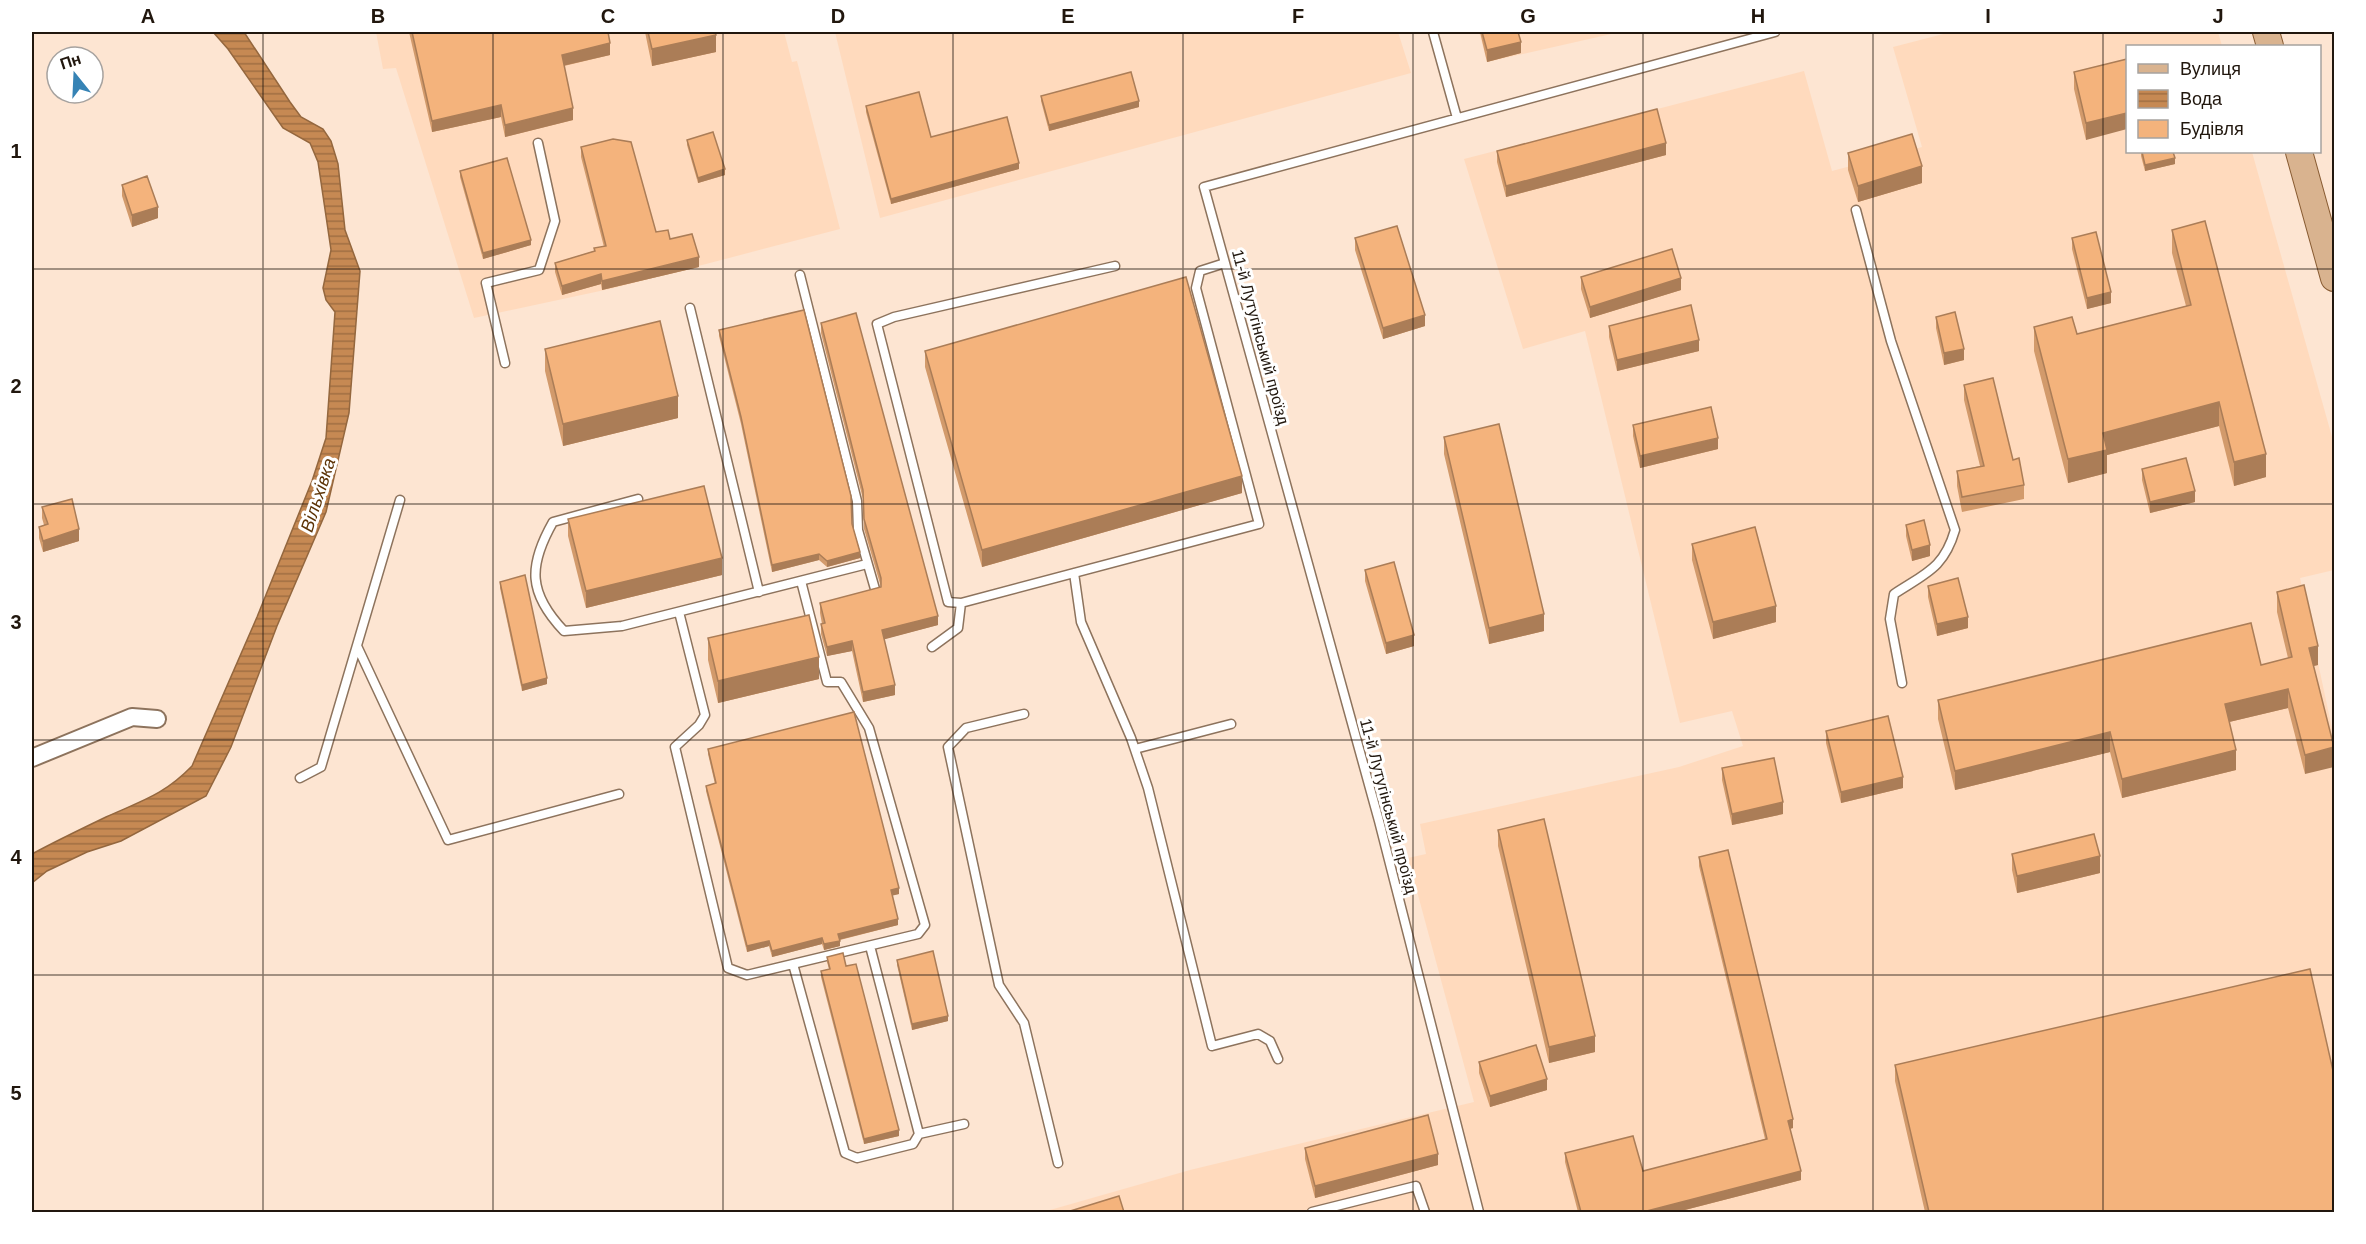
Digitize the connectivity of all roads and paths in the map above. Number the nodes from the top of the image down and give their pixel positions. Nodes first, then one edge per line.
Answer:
1 (1433, 32) edge
2 (1775, 32) edge
3 (1457, 118) junction
4 (538, 143) dead end
5 (2300, 153) edge
6 (1856, 210) dead end
7 (1225, 263) junction
8 (1115, 266) dead end
9 (800, 275) dead end
10 (2334, 278) edge
11 (690, 308) dead end
12 (505, 363) dead end
13 (638, 499) edge
14 (400, 500) dead end
15 (867, 564) junction
16 (1074, 573) junction
17 (801, 581) junction
18 (875, 589) edge
19 (759, 592) junction
20 (961, 603) junction
21 (680, 612) junction
22 (357, 646) junction
23 (932, 647) dead end
24 (1902, 683) dead end
25 (1024, 714) dead end
26 (157, 719) dead end
27 (1231, 724) dead end
28 (1135, 749) junction
29 (32, 758) edge
30 (300, 778) dead end
31 (619, 794) dead end
32 (870, 946) junction
33 (793, 964) junction
34 (1278, 1059) dead end
35 (964, 1124) dead end
36 (919, 1134) junction
37 (1058, 1163) dead end
38 (1312, 1212) edge
39 (1425, 1212) edge
40 (1479, 1212) edge

1 - 3 lane
2 - 3 lane, 11-й Лутугінський проїзд
3 - 7 lane, 11-й Лутугінський проїзд
4 - 12 lane
5 - 10 main road
6 - 24 lane
7 - 16 lane
7 - 40 lane, 11-й Лутугінський проїзд
8 - 20 lane
9 - 15 lane
11 - 19 lane
13 - 21 lane
14 - 22 lane
15 - 17 lane
15 - 18 lane
16 - 20 lane
16 - 28 lane
17 - 19 lane
17 - 32 lane
19 - 21 lane
20 - 23 lane
21 - 33 lane
22 - 30 lane
22 - 31 lane
25 - 37 lane
26 - 29 street
27 - 28 lane
28 - 34 lane
32 - 33 lane
32 - 36 lane
33 - 36 lane
35 - 36 lane
38 - 39 lane

